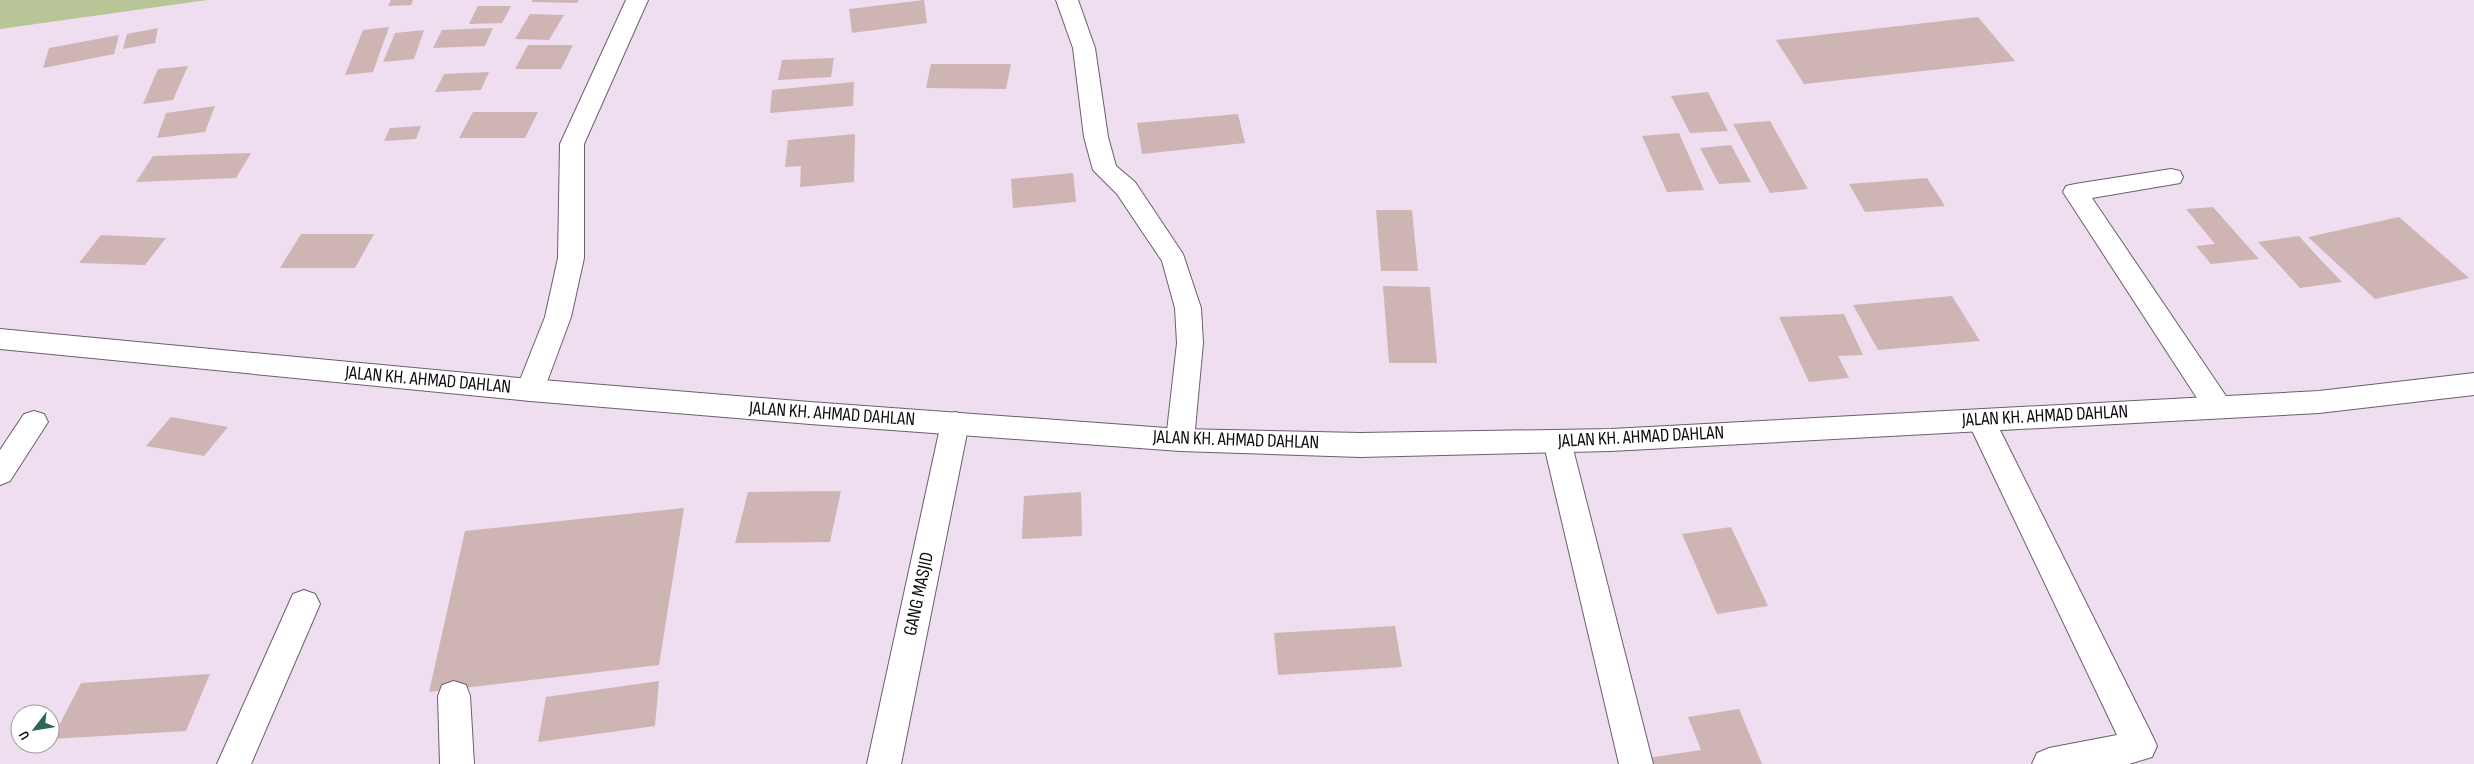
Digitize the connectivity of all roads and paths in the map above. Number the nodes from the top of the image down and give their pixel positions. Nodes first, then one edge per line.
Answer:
1 (637, 0) edge
2 (1067, 0) edge
3 (2171, 178) dead end
4 (3, 343) edge
5 (2474, 384) edge
6 (530, 390) junction
7 (2218, 407) junction
8 (1981, 420) junction
9 (34, 422) dead end
10 (955, 423) junction
11 (1180, 440) junction
12 (1557, 441) junction
13 (0, 473) edge
14 (304, 604) dead end
15 (454, 696) dead end
16 (234, 764) edge
17 (457, 764) edge
18 (884, 764) edge
19 (1636, 764) edge
20 (2049, 764) edge

1 - 6 main road
2 - 11 main road
3 - 7 main road
4 - 6 main road, JALAN KH. AHMAD DAHLAN
5 - 7 main road, JALAN KH. AHMAD DAHLAN
6 - 10 main road, JALAN KH. AHMAD DAHLAN
7 - 8 main road, JALAN KH. AHMAD DAHLAN
8 - 12 main road, JALAN KH. AHMAD DAHLAN
8 - 20 main road
9 - 13 main road
10 - 11 main road, JALAN KH. AHMAD DAHLAN
10 - 18 main road, GANG MASJID
11 - 12 main road, JALAN KH. AHMAD DAHLAN
12 - 19 main road
14 - 16 main road
15 - 17 main road

